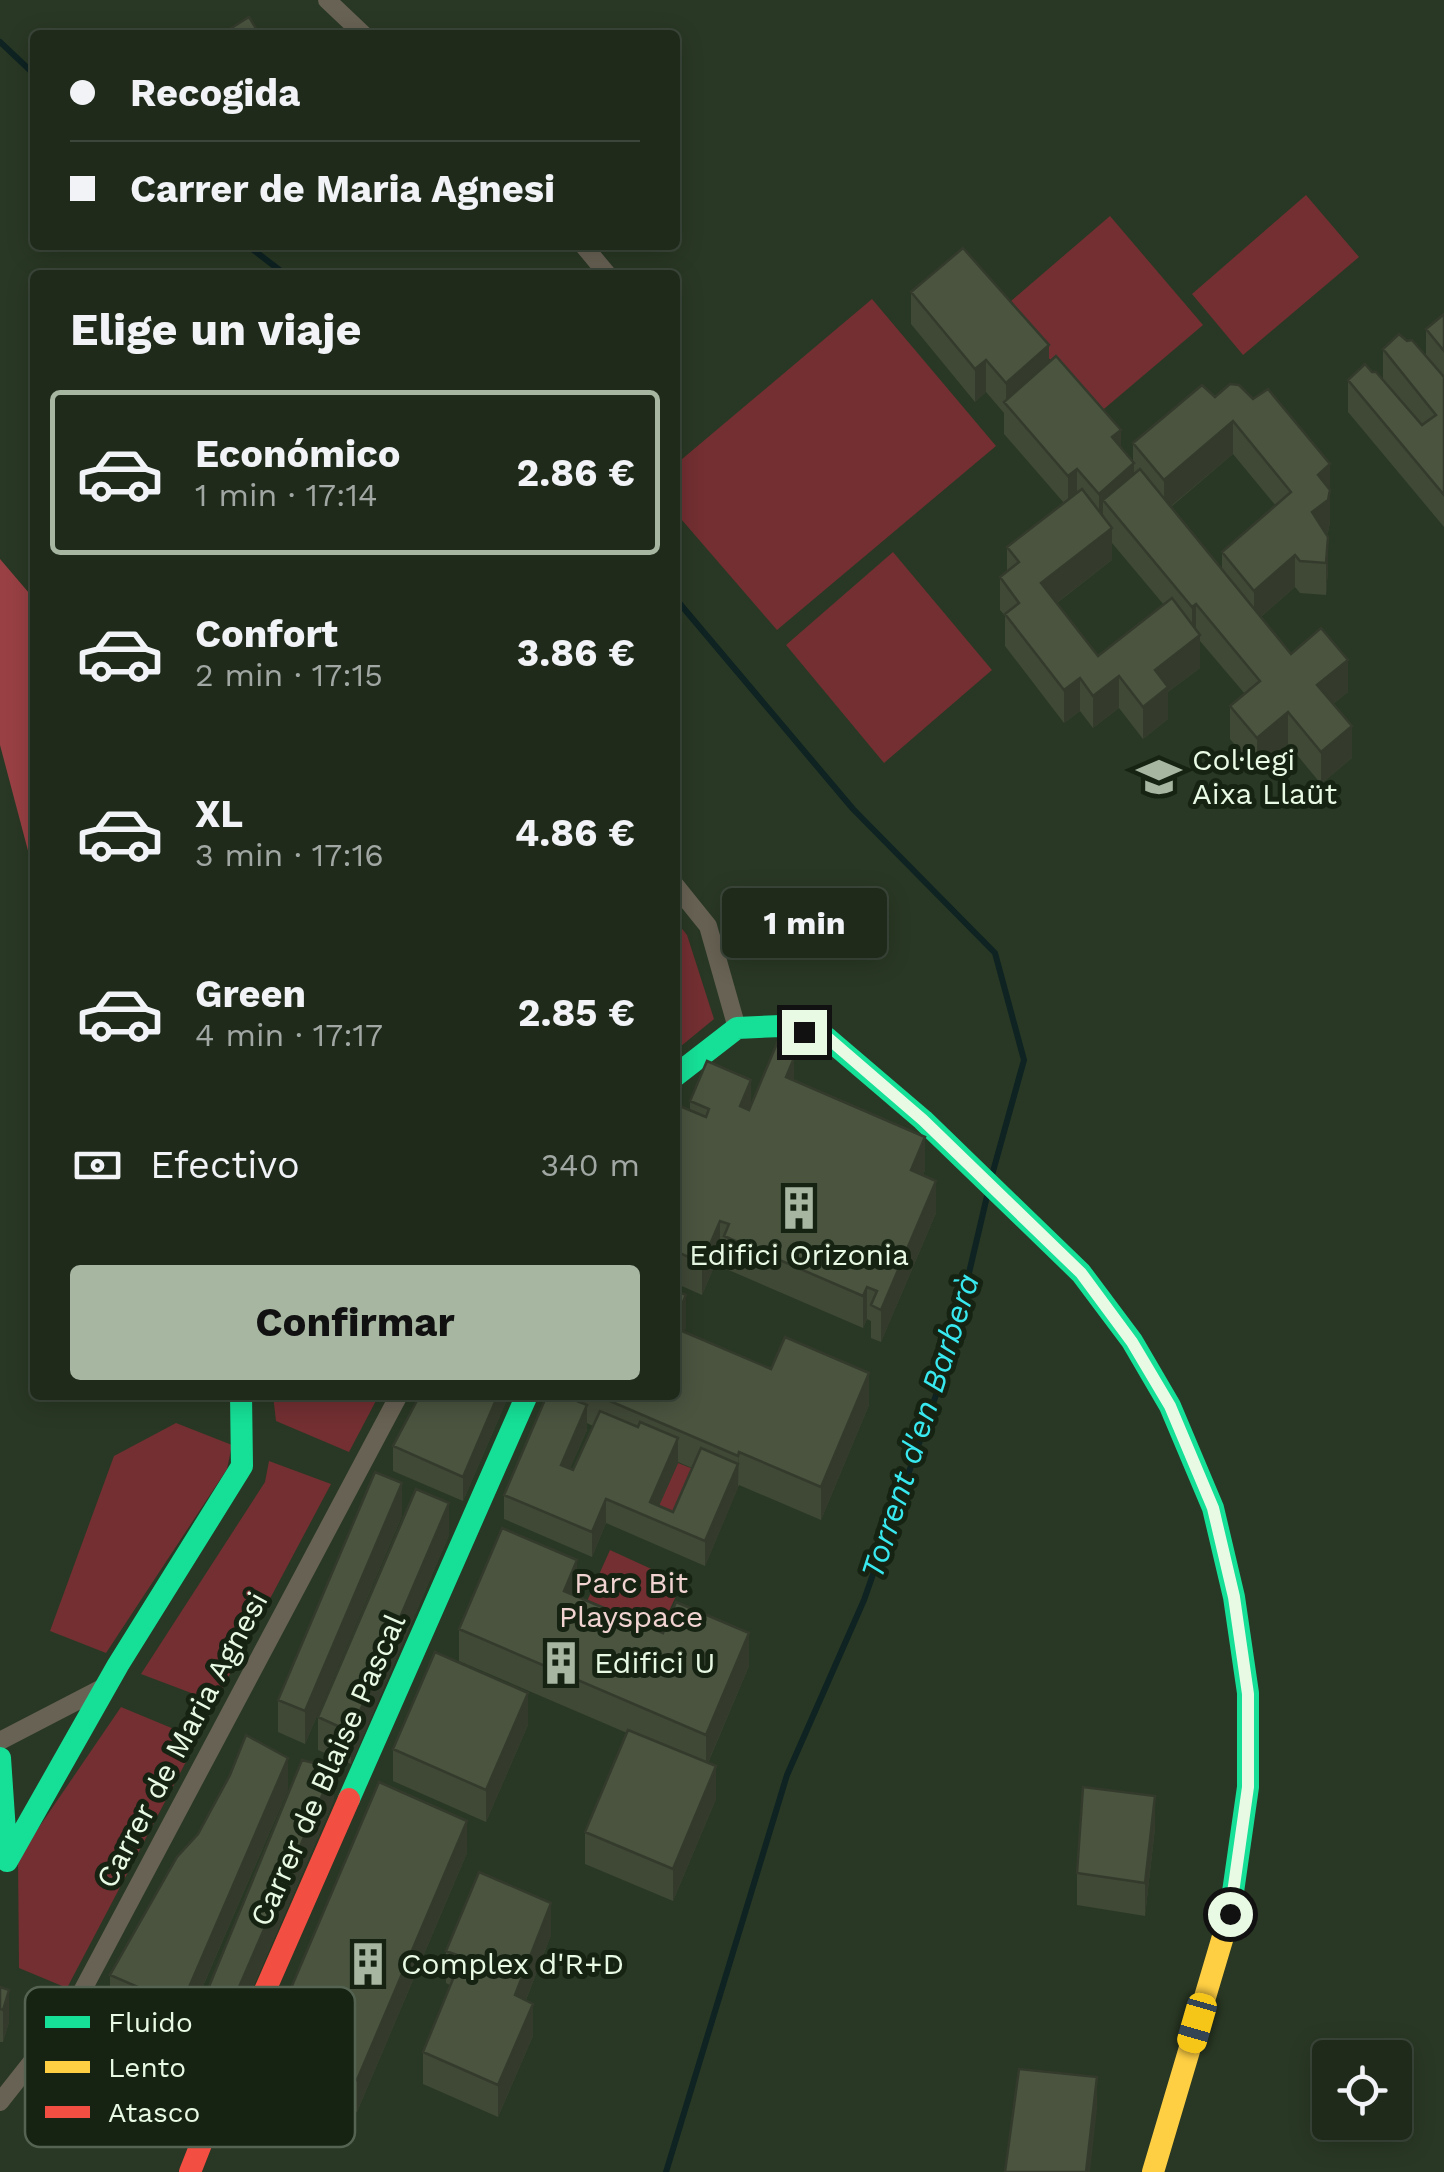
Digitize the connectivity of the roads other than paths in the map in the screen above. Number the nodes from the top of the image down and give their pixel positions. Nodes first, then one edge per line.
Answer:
1 (326, 0) edge
2 (359, 30) edge
3 (587, 250) edge
4 (604, 270) edge
5 (680, 891) edge
6 (737, 1028) junction
7 (680, 1072) edge
8 (241, 1400) edge
9 (395, 1400) edge
10 (524, 1400) edge
11 (106, 1686) junction
12 (0, 1741) edge
13 (0, 1758) edge
14 (83, 1987) edge
15 (268, 1987) edge
16 (25, 2070) edge
17 (0, 2102) edge
18 (200, 2147) edge
19 (190, 2172) edge
20 (1154, 2172) edge

1 - 2 street
3 - 4 street
5 - 6 street
6 - 7 street
6 - 20 street
8 - 11 street
9 - 14 street, Carrer de Maria Agnesi
10 - 15 street, Carrer de Blaise Pascal
11 - 12 street
11 - 13 street
16 - 17 street, Carrer de Maria Agnesi
18 - 19 street, Carrer de Blaise Pascal

